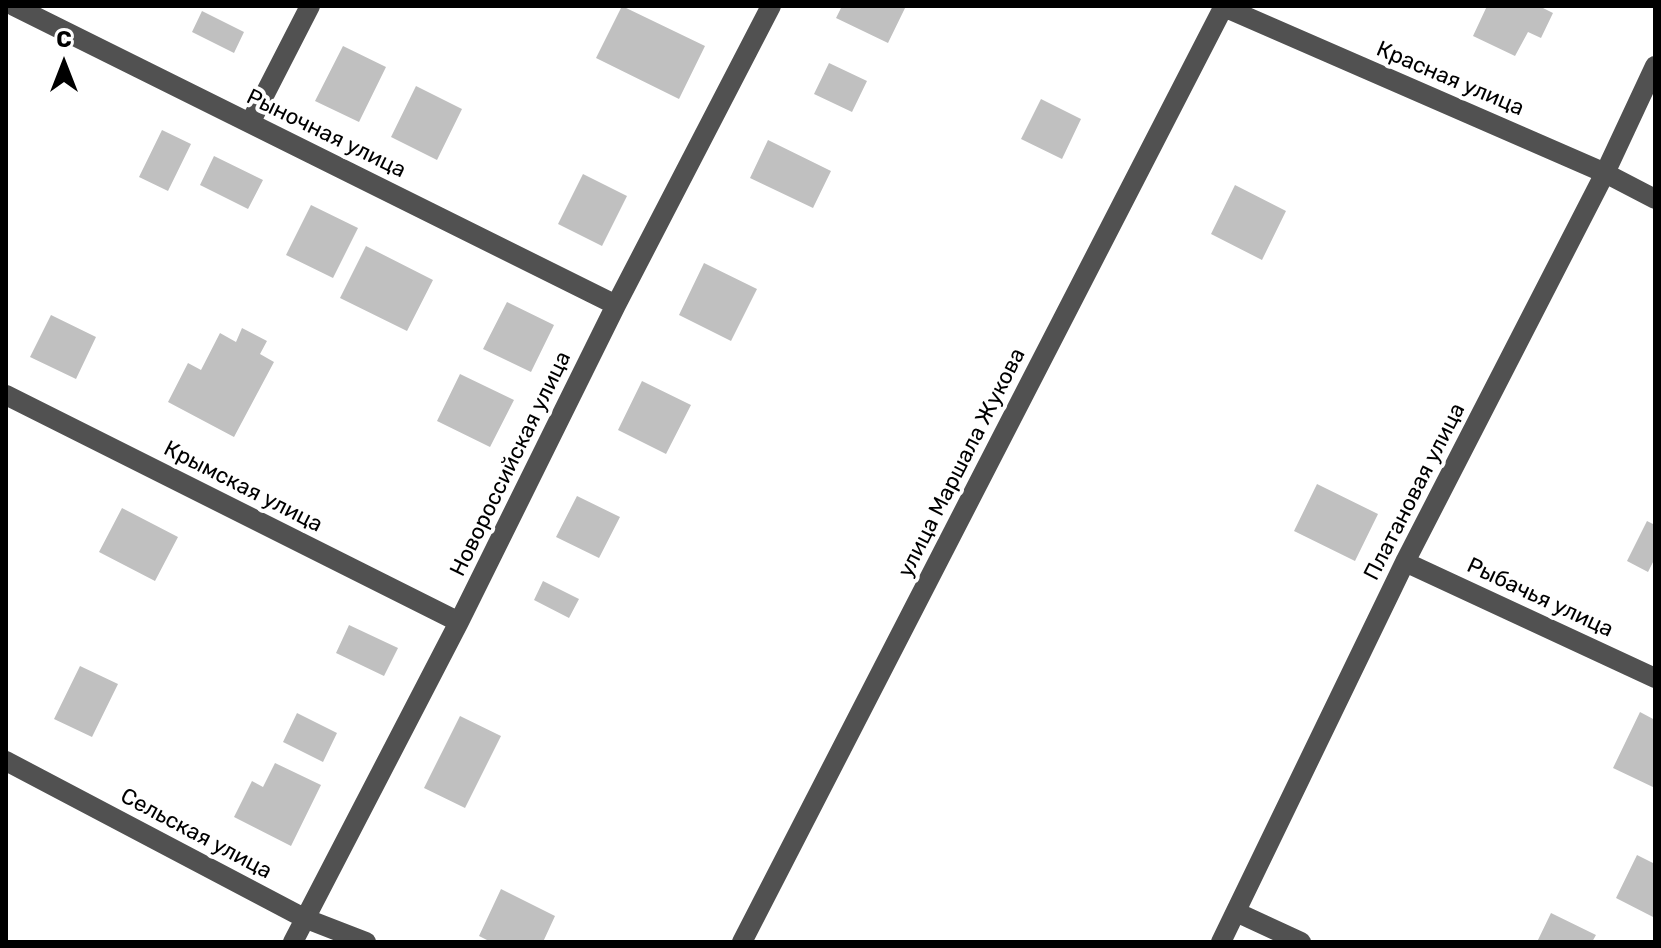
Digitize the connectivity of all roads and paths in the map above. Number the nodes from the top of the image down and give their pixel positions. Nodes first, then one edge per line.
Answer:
1 (14, 6) edge
2 (310, 6) edge
3 (771, 6) edge
4 (1224, 6) edge
5 (1655, 66) edge
6 (250, 123) junction
7 (1605, 173) junction
8 (1655, 199) edge
9 (616, 305) junction
10 (6, 395) edge
11 (1405, 562) junction
12 (459, 622) junction
13 (1655, 678) edge
14 (6, 761) edge
15 (1236, 912) junction
16 (304, 918) junction
17 (293, 942) edge
18 (366, 942) edge
19 (742, 942) edge
20 (1221, 942) edge
21 (1301, 942) edge

1 - 6 street, Рыночная улица
2 - 6 street
3 - 9 street, Новороссийская улица
4 - 7 street, Красная улица
4 - 19 street, улица Маршала Жукова
5 - 7 street, Платановая улица
6 - 9 street, Рыночная улица
7 - 8 street, Красная улица
7 - 11 street, Платановая улица
9 - 12 street, Новороссийская улица
10 - 12 street, Крымская улица
11 - 13 street, Рыбачья улица
11 - 15 street, Платановая улица
12 - 16 street, Новороссийская улица
14 - 16 street, Сельская улица
15 - 20 street, Платановая улица
15 - 21 street
16 - 17 street, Новороссийская улица
16 - 18 street, Сельская улица

